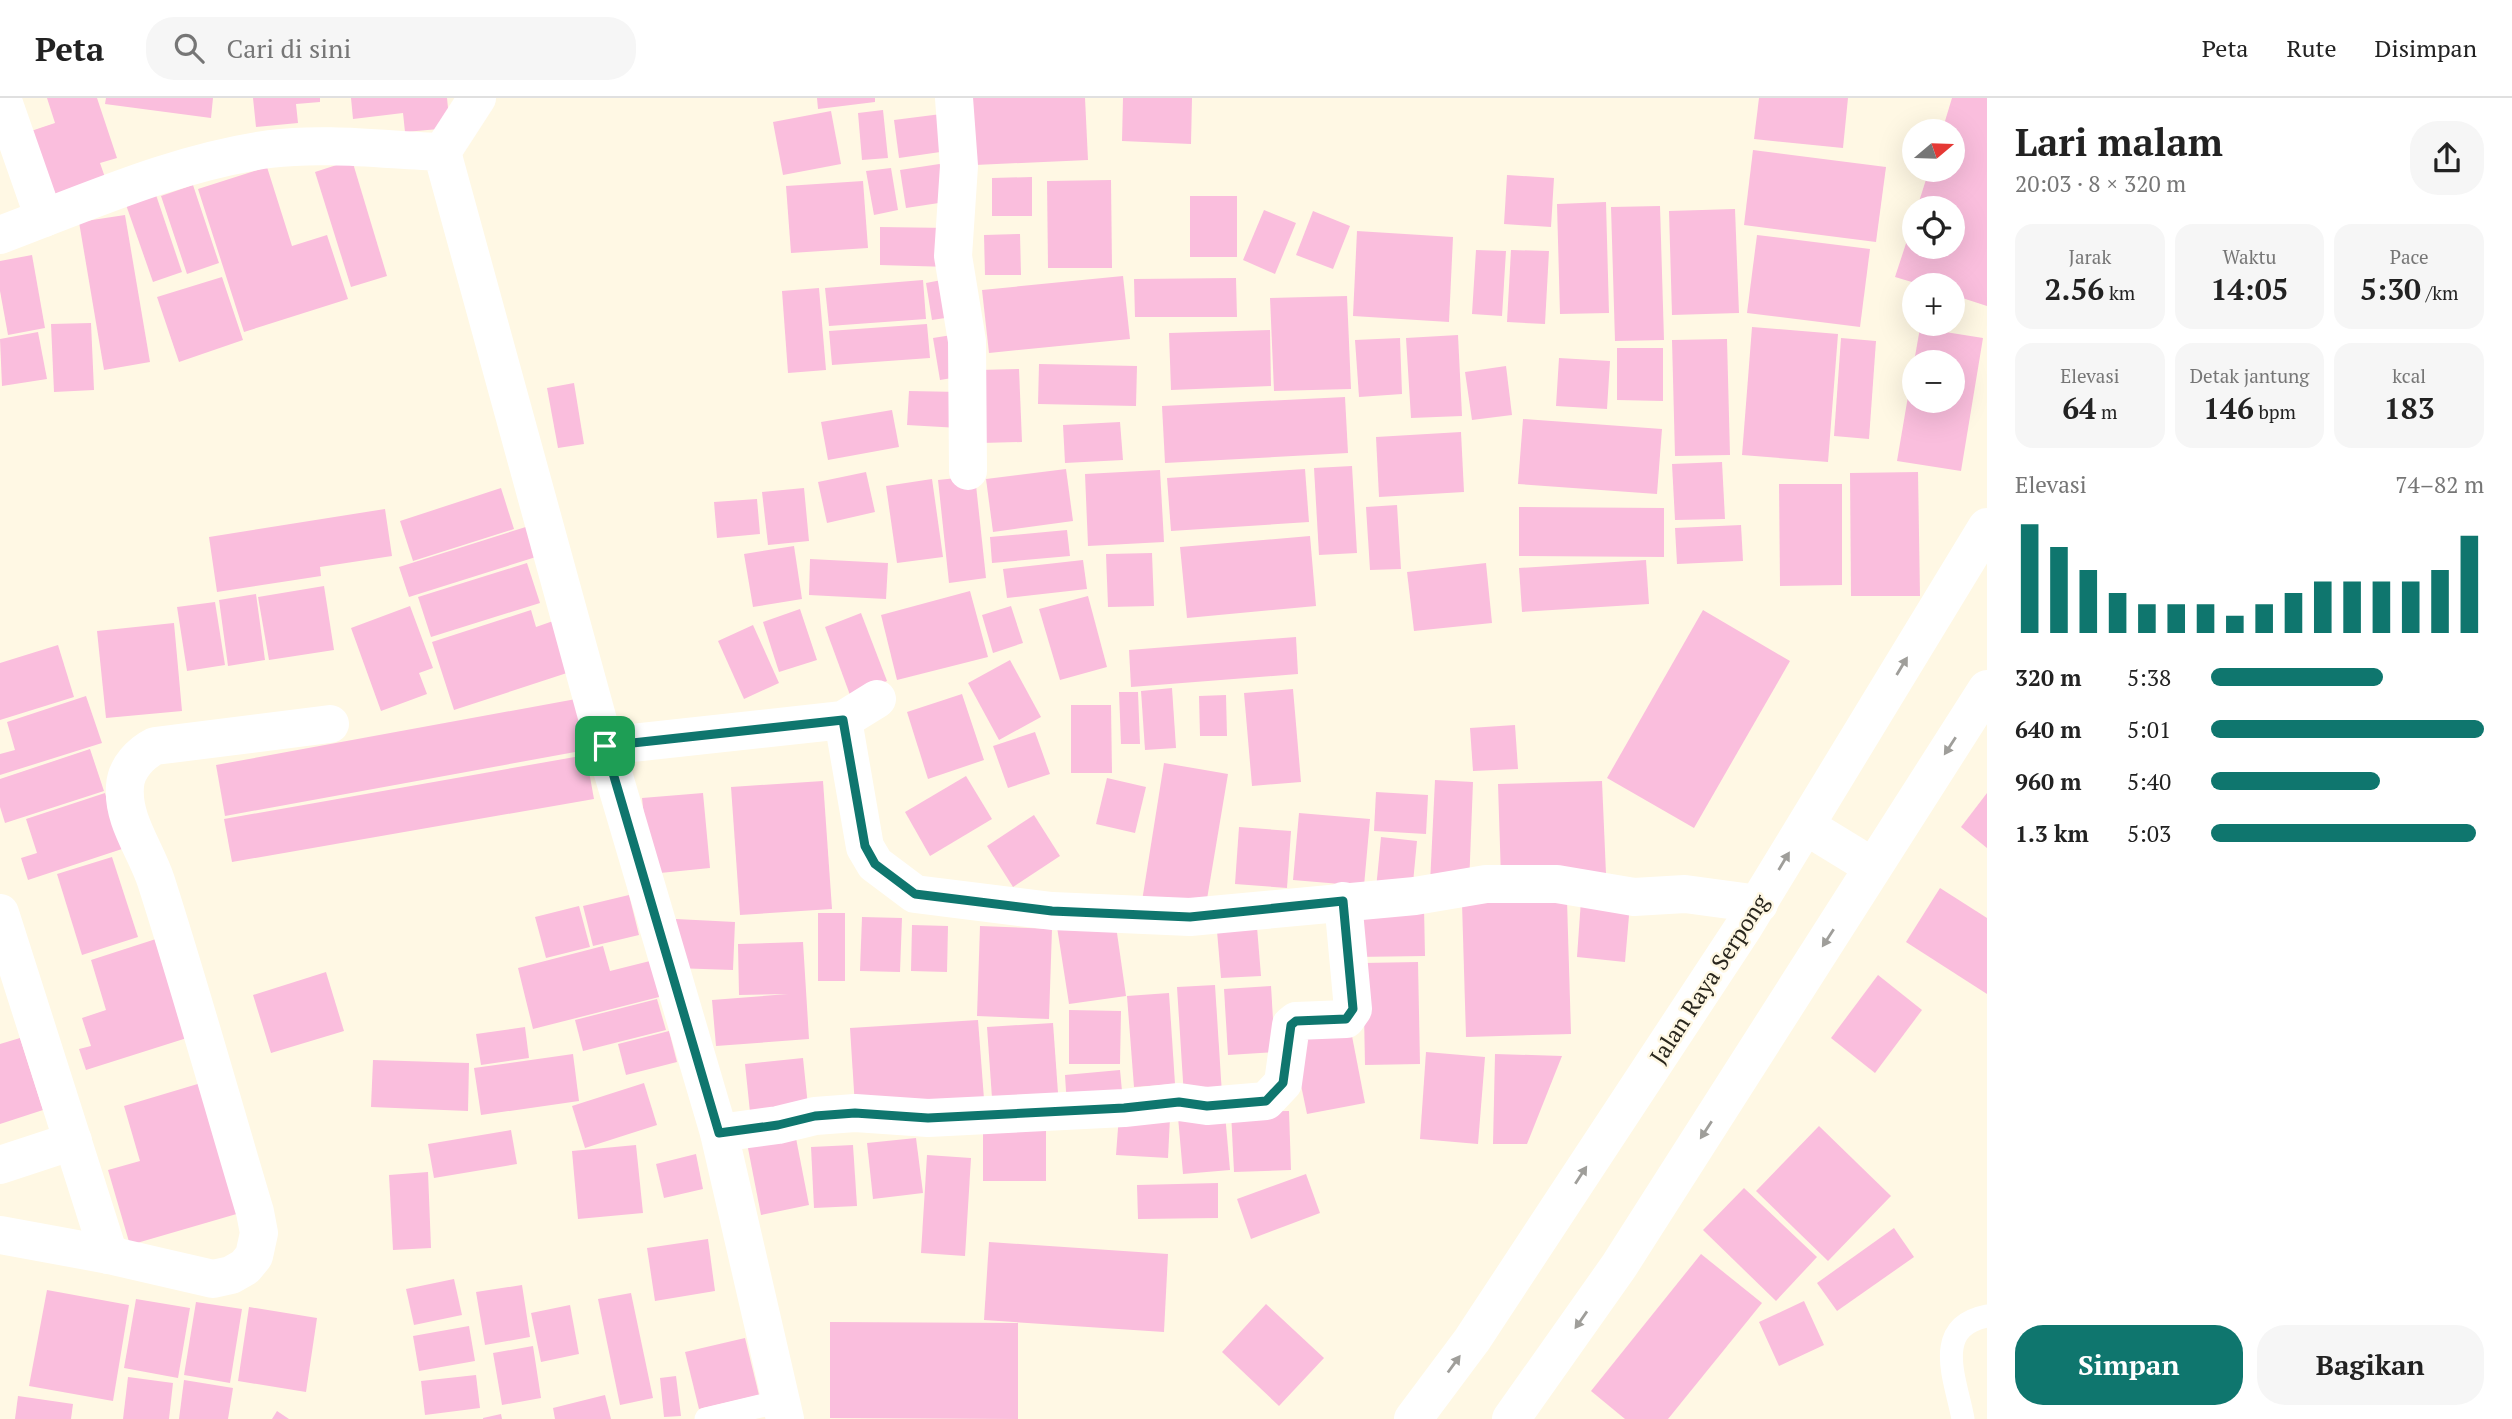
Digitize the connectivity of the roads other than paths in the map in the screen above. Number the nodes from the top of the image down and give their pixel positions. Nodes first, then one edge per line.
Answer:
1 (2, 98) edge
2 (477, 98) edge
3 (954, 98) edge
4 (442, 152) junction
5 (44, 218) junction
6 (0, 235) edge
7 (968, 471) dead end
8 (1987, 527) edge
9 (1987, 689) edge
10 (877, 699) dead end
11 (843, 720) junction
12 (330, 724) dead end
13 (605, 746) junction
14 (1806, 826) junction
15 (1873, 867) junction
16 (1343, 901) junction
17 (1759, 904) junction
18 (0, 913) edge
19 (719, 1133) junction
20 (73, 1141) junction
21 (0, 1165) edge
22 (0, 1235) edge
23 (109, 1255) junction
24 (1987, 1316) edge
25 (783, 1410) edge
26 (706, 1419) edge
27 (1413, 1419) edge
28 (1511, 1419) edge
29 (1963, 1419) edge

1 - 5 street
2 - 4 street
3 - 7 street
4 - 5 street
4 - 13 street
5 - 6 street
14 -> 8 street, Jalan Raya Serpong
9 -> 15 street
10 - 11 street
11 - 13 street
11 - 16 street
12 - 23 street
13 - 19 street
14 - 15 street
17 -> 14 street, Jalan Raya Serpong
15 -> 28 street
16 - 17 street
16 - 19 street
27 -> 17 street, Jalan Raya Serpong
18 - 20 street
19 - 25 street
20 - 21 street
20 - 23 street
22 - 23 street
24 - 29 lane
25 - 26 lane

